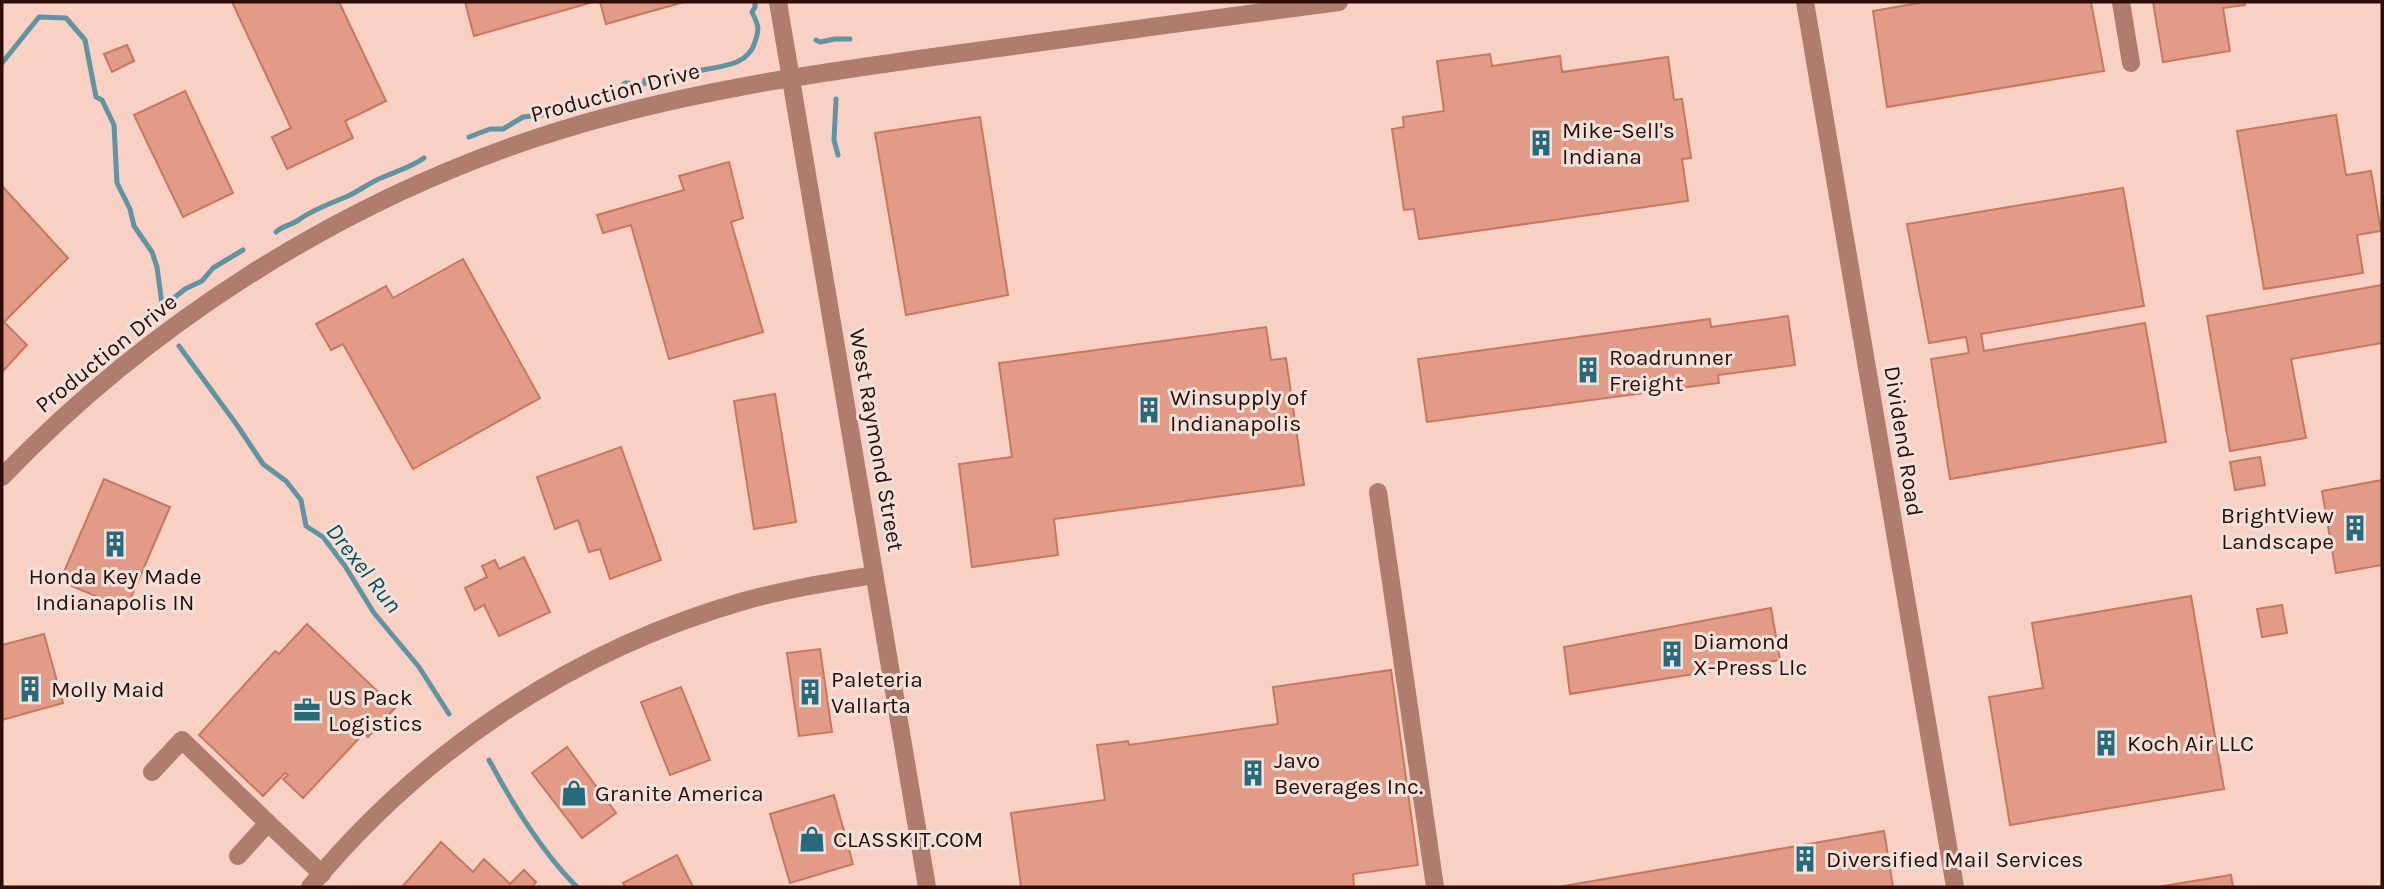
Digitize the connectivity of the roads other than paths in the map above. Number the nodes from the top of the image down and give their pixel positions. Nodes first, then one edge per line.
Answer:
1 (778, 2) edge
2 (1339, 2) edge
3 (1805, 2) edge
4 (2121, 2) edge
5 (2131, 63) dead end
6 (790, 76) junction
7 (2, 477) edge
8 (1378, 492) dead end
9 (874, 575) junction
10 (152, 772) dead end
11 (268, 823) junction
12 (238, 856) dead end
13 (316, 880) edge
14 (927, 887) edge
15 (1435, 887) edge
16 (1955, 887) edge

1 - 6 street, West Raymond Street
2 - 6 street, Production Drive
3 - 16 street, Dividend Road
4 - 5 street
6 - 7 street, Production Drive
6 - 9 street, West Raymond Street
8 - 15 street
9 - 13 street
9 - 14 street, West Raymond Street
10 - 11 street
11 - 12 street
11 - 13 street

